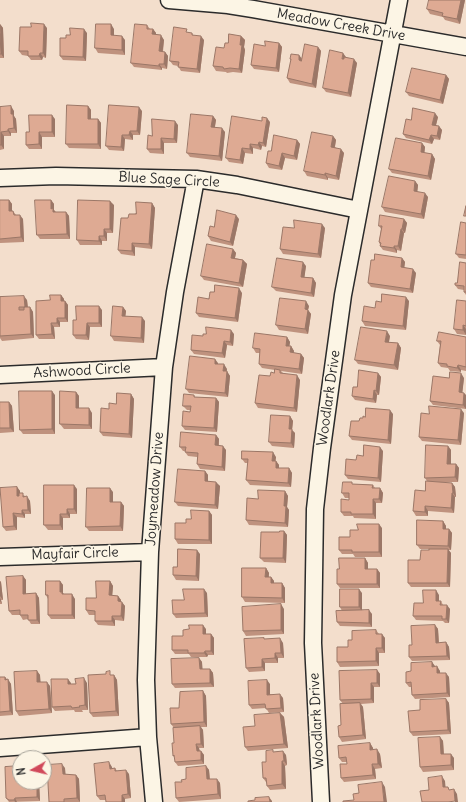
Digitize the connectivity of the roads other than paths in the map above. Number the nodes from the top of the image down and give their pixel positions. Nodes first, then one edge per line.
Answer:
1 (169, 0) edge
2 (399, 0) edge
3 (229, 3) edge
4 (393, 34) junction
5 (466, 47) edge
6 (0, 178) edge
7 (196, 179) junction
8 (359, 210) junction
9 (164, 367) junction
10 (0, 375) edge
11 (150, 552) junction
12 (0, 557) edge
13 (148, 737) junction
14 (0, 748) edge
15 (154, 802) edge
16 (322, 802) edge

1 - 3 street, Meadow Creek Drive
2 - 4 street, Woodlark Drive
3 - 4 street, Meadow Creek Drive
4 - 5 street, Meadow Creek Drive
4 - 8 street, Woodlark Drive
6 - 7 street, Blue Sage Circle
7 - 8 street, Blue Sage Circle
7 - 9 street, Joymeadow Drive
8 - 16 street, Woodlark Drive
9 - 10 street, Ashwood Circle
9 - 11 street, Joymeadow Drive
11 - 12 street, Mayfair Circle
11 - 13 street, Joymeadow Drive
13 - 14 street
13 - 15 street, Joymeadow Drive

